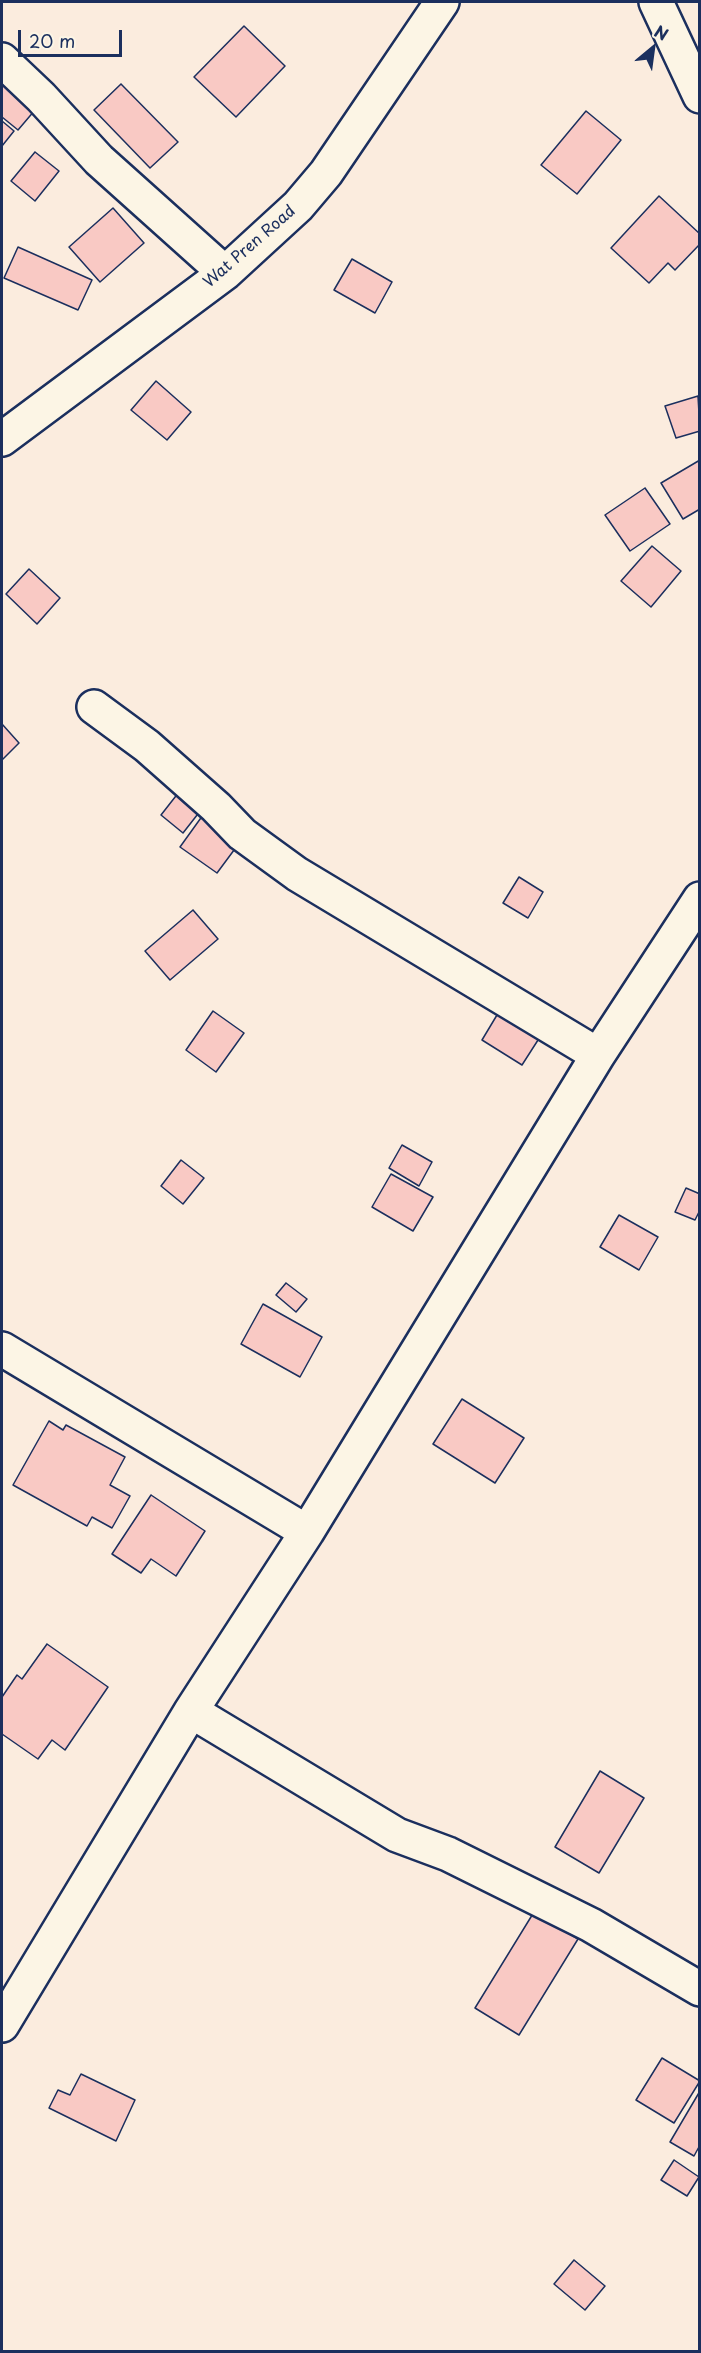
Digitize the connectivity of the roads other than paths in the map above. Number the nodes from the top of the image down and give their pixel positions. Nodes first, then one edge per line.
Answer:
1 (442, 2) edge
2 (656, 2) edge
3 (2, 60) edge
4 (699, 96) edge
5 (225, 273) junction
6 (2, 439) edge
7 (94, 707) dead end
8 (699, 899) edge
9 (598, 1055) junction
10 (2, 1350) edge
11 (307, 1532) junction
12 (191, 1711) junction
13 (699, 1989) edge
14 (2, 2025) edge

1 - 5 street, Wat Pren Road
2 - 4 street
3 - 5 street
5 - 6 street, Wat Pren Road
7 - 9 street
8 - 9 street
9 - 11 street
10 - 11 street
11 - 12 street
12 - 13 street
12 - 14 street

